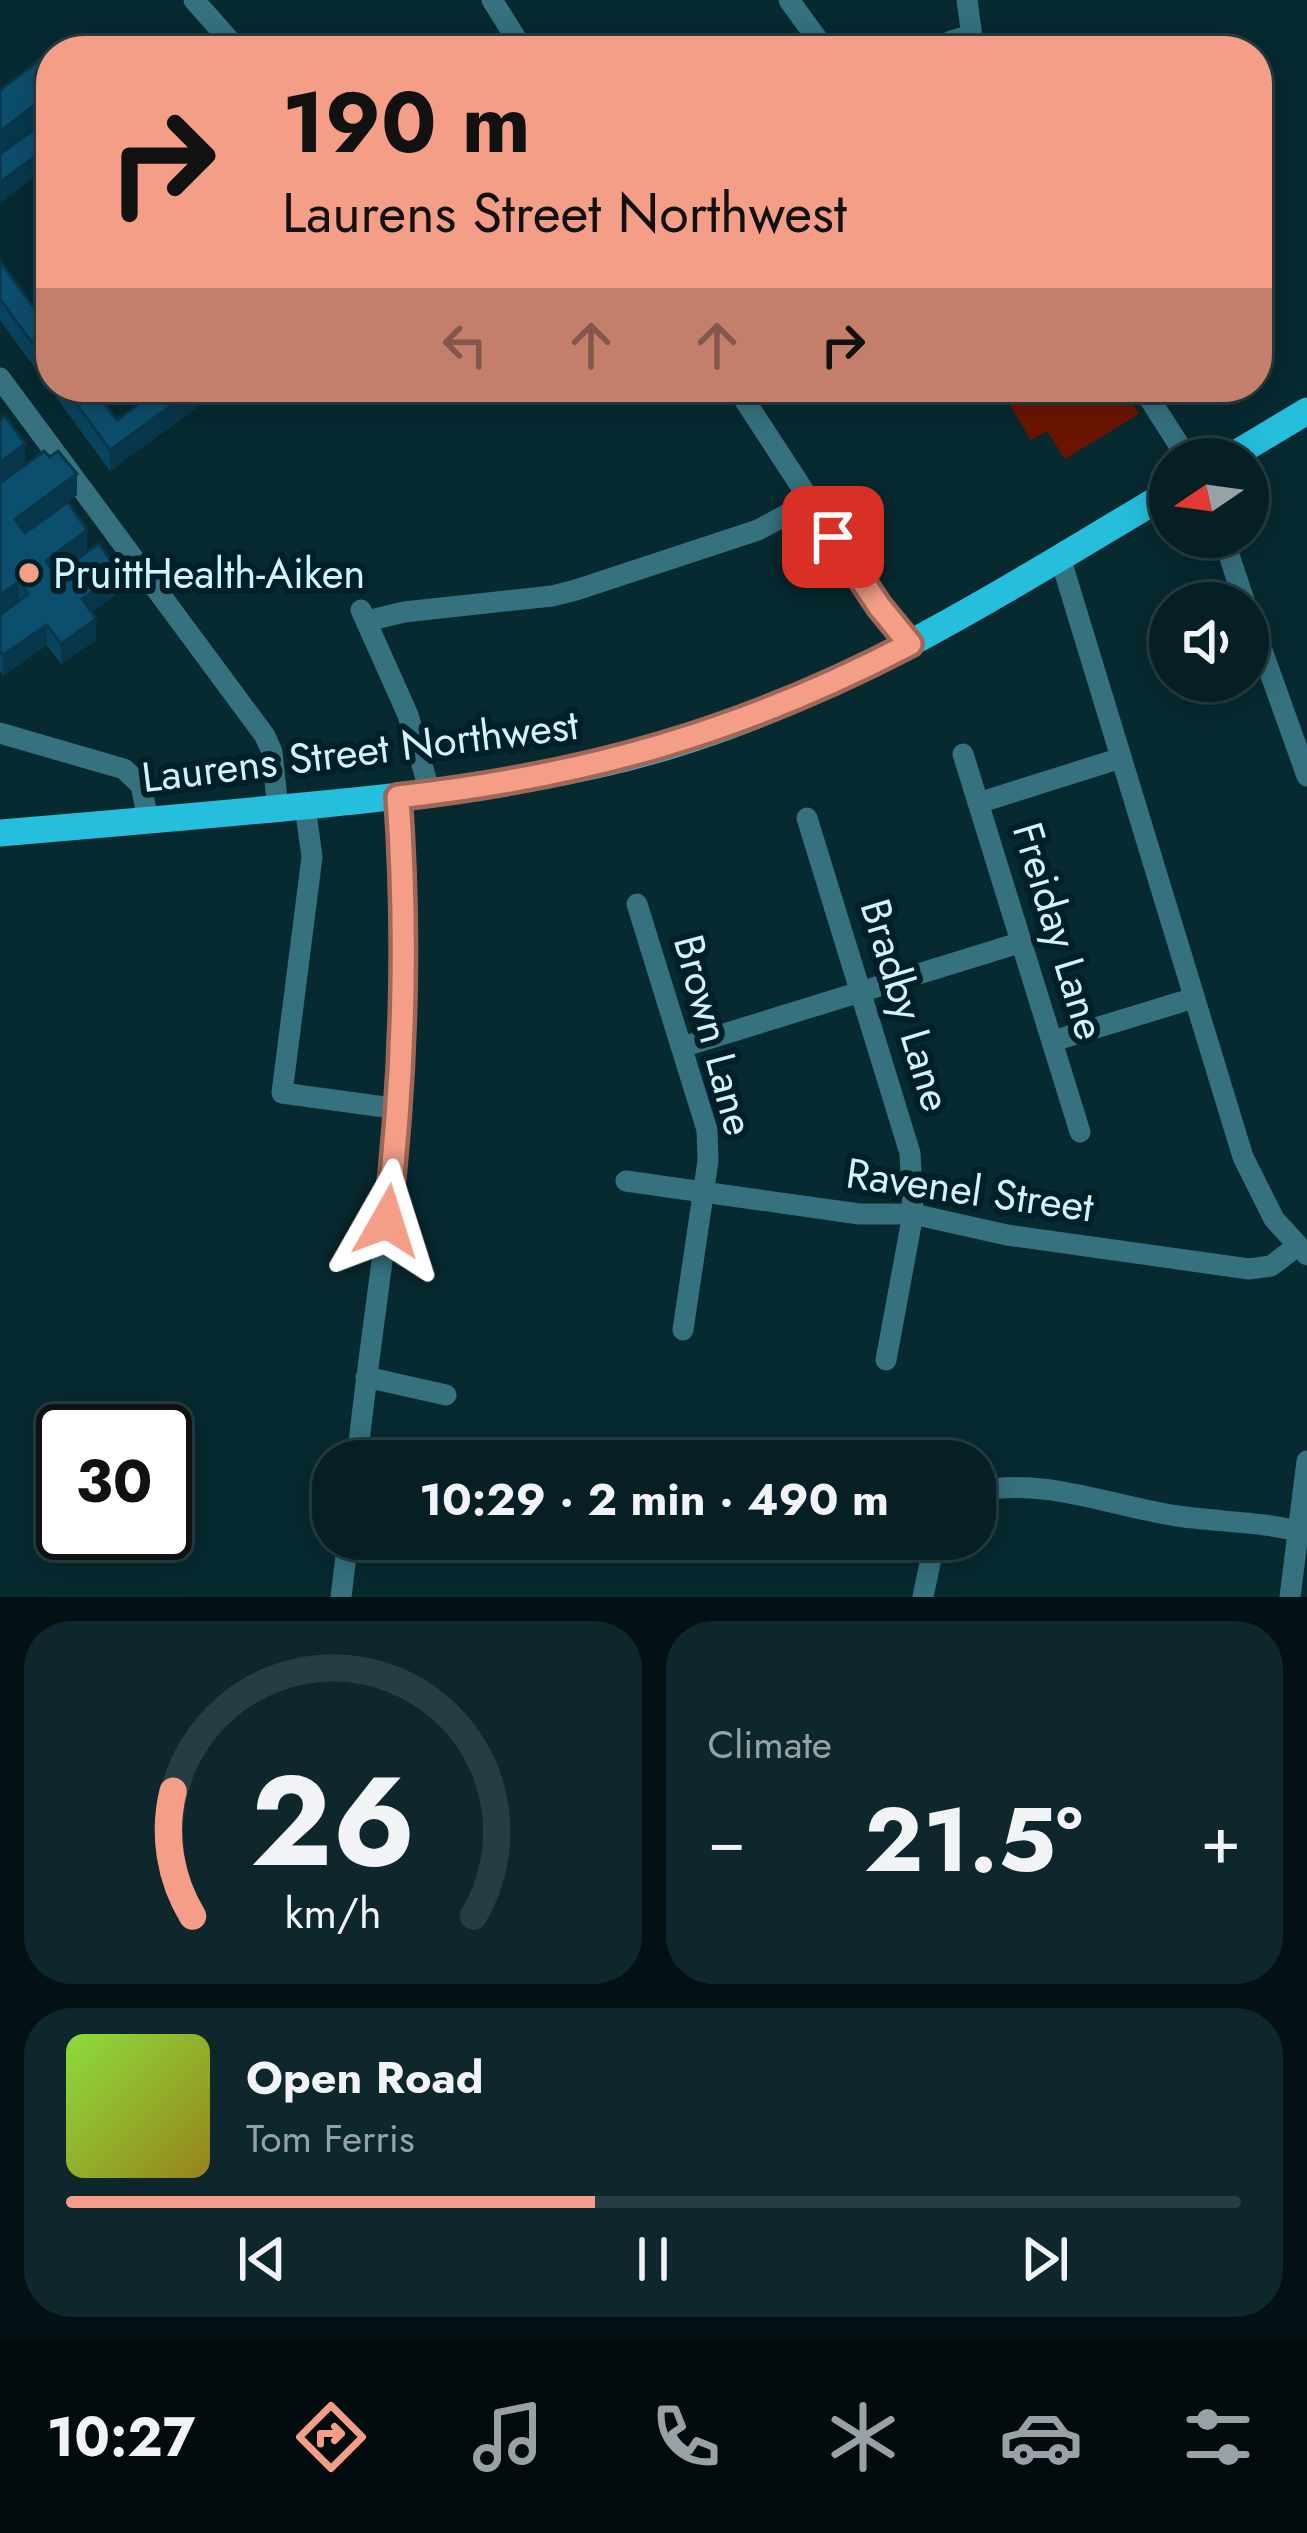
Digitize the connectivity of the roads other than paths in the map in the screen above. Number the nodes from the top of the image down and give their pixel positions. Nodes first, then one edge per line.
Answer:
1 (194, 0) edge
2 (492, 0) edge
3 (789, 0) edge
4 (967, 0) edge
5 (226, 36) edge
6 (515, 36) edge
7 (815, 36) edge
8 (971, 36) edge
9 (0, 378) edge
10 (746, 402) edge
11 (1152, 402) edge
12 (1307, 411) edge
13 (1175, 438) edge
14 (1262, 438) edge
15 (811, 502) junction
16 (1149, 504) edge
17 (1060, 557) junction
18 (910, 644) junction
19 (1269, 671) edge
20 (3, 730) edge
21 (963, 754) dead end
22 (1121, 758) junction
23 (1307, 776) edge
24 (430, 793) junction
25 (398, 797) junction
26 (978, 803) junction
27 (291, 807) junction
28 (807, 818) dead end
29 (148, 820) junction
30 (0, 833) edge
31 (637, 904) dead end
32 (1022, 942) junction
33 (861, 992) junction
34 (1194, 998) junction
35 (1053, 1041) junction
36 (682, 1047) junction
37 (399, 1109) junction
38 (1080, 1132) dead end
39 (626, 1181) dead end
40 (704, 1190) junction
41 (913, 1214) junction
42 (1302, 1251) edge
43 (682, 1330) dead end
44 (886, 1360) dead end
45 (366, 1377) junction
46 (446, 1395) dead end
47 (359, 1440) edge
48 (1307, 1461) edge
49 (996, 1487) edge
50 (1303, 1532) edge
51 (345, 1560) edge
52 (931, 1560) edge
53 (341, 1597) edge
54 (923, 1597) edge
55 (1290, 1597) edge

1 - 5 street
2 - 6 street
3 - 7 street
4 - 8 street
9 - 27 street
10 - 15 street
11 - 13 street
12 - 14 main road
15 - 18 street
15 - 24 street
16 - 17 main road, Laurens Street Northwest
17 - 18 main road, Laurens Street Northwest
17 - 22 street
18 - 24 main road, Laurens Street Northwest
19 - 23 street
20 - 29 street
21 - 26 street, Freiday Lane
22 - 26 street
22 - 34 street
24 - 25 main road, Laurens Street Northwest
25 - 27 main road, Laurens Street Northwest
25 - 37 street
26 - 32 street, Freiday Lane
27 - 29 main road, Laurens Street Northwest
27 - 37 street
28 - 33 street, Bradby Lane
29 - 30 main road, Laurens Street Northwest
31 - 36 street, Brown Lane
32 - 33 street
32 - 35 street, Freiday Lane
33 - 36 street
33 - 41 street, Bradby Lane
34 - 35 street
34 - 42 street
35 - 38 street, Freiday Lane
36 - 40 street, Brown Lane
37 - 45 street
39 - 40 street, Ravenel Street
40 - 41 street, Ravenel Street
40 - 43 street, Brown Lane
41 - 42 street, Ravenel Street
41 - 44 street, Bradby Lane
45 - 46 street
45 - 47 street
48 - 50 street
49 - 50 street
50 - 55 street
51 - 53 street
52 - 54 street

